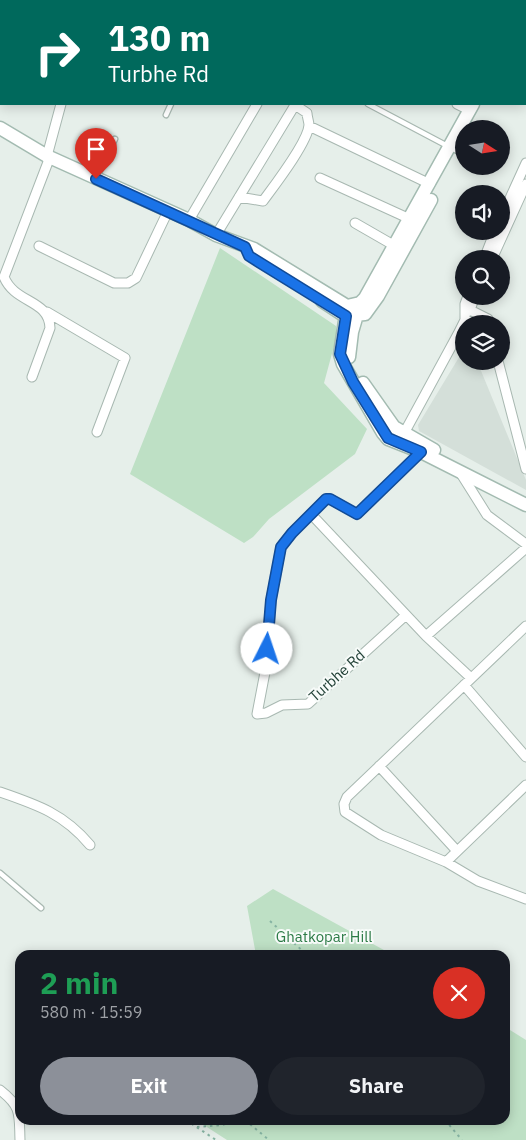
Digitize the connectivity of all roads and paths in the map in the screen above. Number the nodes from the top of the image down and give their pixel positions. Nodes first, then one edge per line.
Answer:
1 (61, 105) edge
2 (171, 105) edge
3 (256, 105) edge
4 (370, 105) edge
5 (481, 105) edge
6 (471, 107) edge
7 (166, 115) dead end
8 (474, 120) edge
9 (309, 126) junction
10 (0, 128) edge
11 (115, 139) dead end
12 (453, 149) junction
13 (47, 156) junction
14 (526, 163) edge
15 (320, 178) dead end
16 (96, 179) junction
17 (430, 184) junction
18 (526, 184) edge
19 (238, 197) junction
20 (519, 198) edge
21 (510, 208) edge
22 (168, 211) junction
23 (410, 219) junction
24 (189, 220) junction
25 (355, 223) dead end
26 (216, 235) junction
27 (39, 246) dead end
28 (395, 246) junction
29 (496, 250) edge
30 (465, 305) edge
31 (472, 305) edge
32 (46, 312) junction
33 (350, 313) junction
34 (467, 314) junction
35 (470, 315) edge
36 (500, 370) edge
37 (32, 377) dead end
38 (97, 432) dead end
39 (402, 438) junction
40 (421, 452) junction
41 (526, 469) edge
42 (460, 472) junction
43 (526, 497) edge
44 (526, 505) edge
45 (311, 514) junction
46 (526, 544) edge
47 (526, 548) edge
48 (406, 615) junction
49 (526, 626) edge
50 (426, 636) junction
51 (467, 681) junction
52 (526, 757) edge
53 (379, 766) junction
54 (526, 785) edge
55 (0, 792) edge
56 (90, 845) dead end
57 (457, 851) junction
58 (446, 862) junction
59 (0, 873) edge
60 (526, 899) edge
61 (41, 908) dead end
62 (270, 920) dead end
63 (301, 950) edge
64 (0, 1090) edge
65 (15, 1102) edge
66 (19, 1125) edge
67 (194, 1125) edge
68 (222, 1125) edge
69 (251, 1125) edge
70 (449, 1125) edge
71 (197, 1127) junction
72 (20, 1140) edge
73 (216, 1140) edge
74 (268, 1140) edge
75 (462, 1140) edge

1 - 13 street
2 - 7 lane
3 - 24 street
4 - 12 lane
5 - 8 main road
6 - 12 main road
9 - 17 street
9 - 19 street
9 - 19 street
10 - 13 main road
11 - 16 lane
12 - 17 main road
12 - 33 main road
13 - 16 main road
13 - 32 street
14 - 20 street
15 - 23 street
16 - 22 main road
17 - 23 main road
18 - 20 street
19 - 26 street
20 - 21 street
20 - 29 street
22 - 24 main road
22 - 27 street
23 - 28 main road
24 - 26 main road
25 - 28 street
26 - 33 main road
28 - 33 main road
30 - 34 street
31 - 34 street
32 - 37 street
32 - 38 street
33 - 39 main road
34 - 35 street
34 - 39 street
36 - 41 street
39 - 40 main road
39 - 43 main road
40 - 42 main road
40 - 45 street, Turbhe Rd
42 - 44 main road
42 - 46 street
45 - 48 street
45 - 48 street, Turbhe Rd
47 - 50 street
48 - 50 street
49 - 51 street
50 - 51 street
51 - 52 street
51 - 53 street
53 - 57 street
53 - 58 street
54 - 57 street
55 - 56 street
57 - 58 street
58 - 60 street
59 - 61 lane
62 - 63 path
64 - 65 street
66 - 72 street
67 - 71 path
68 - 71 path
69 - 74 path
70 - 75 path
71 - 73 path

